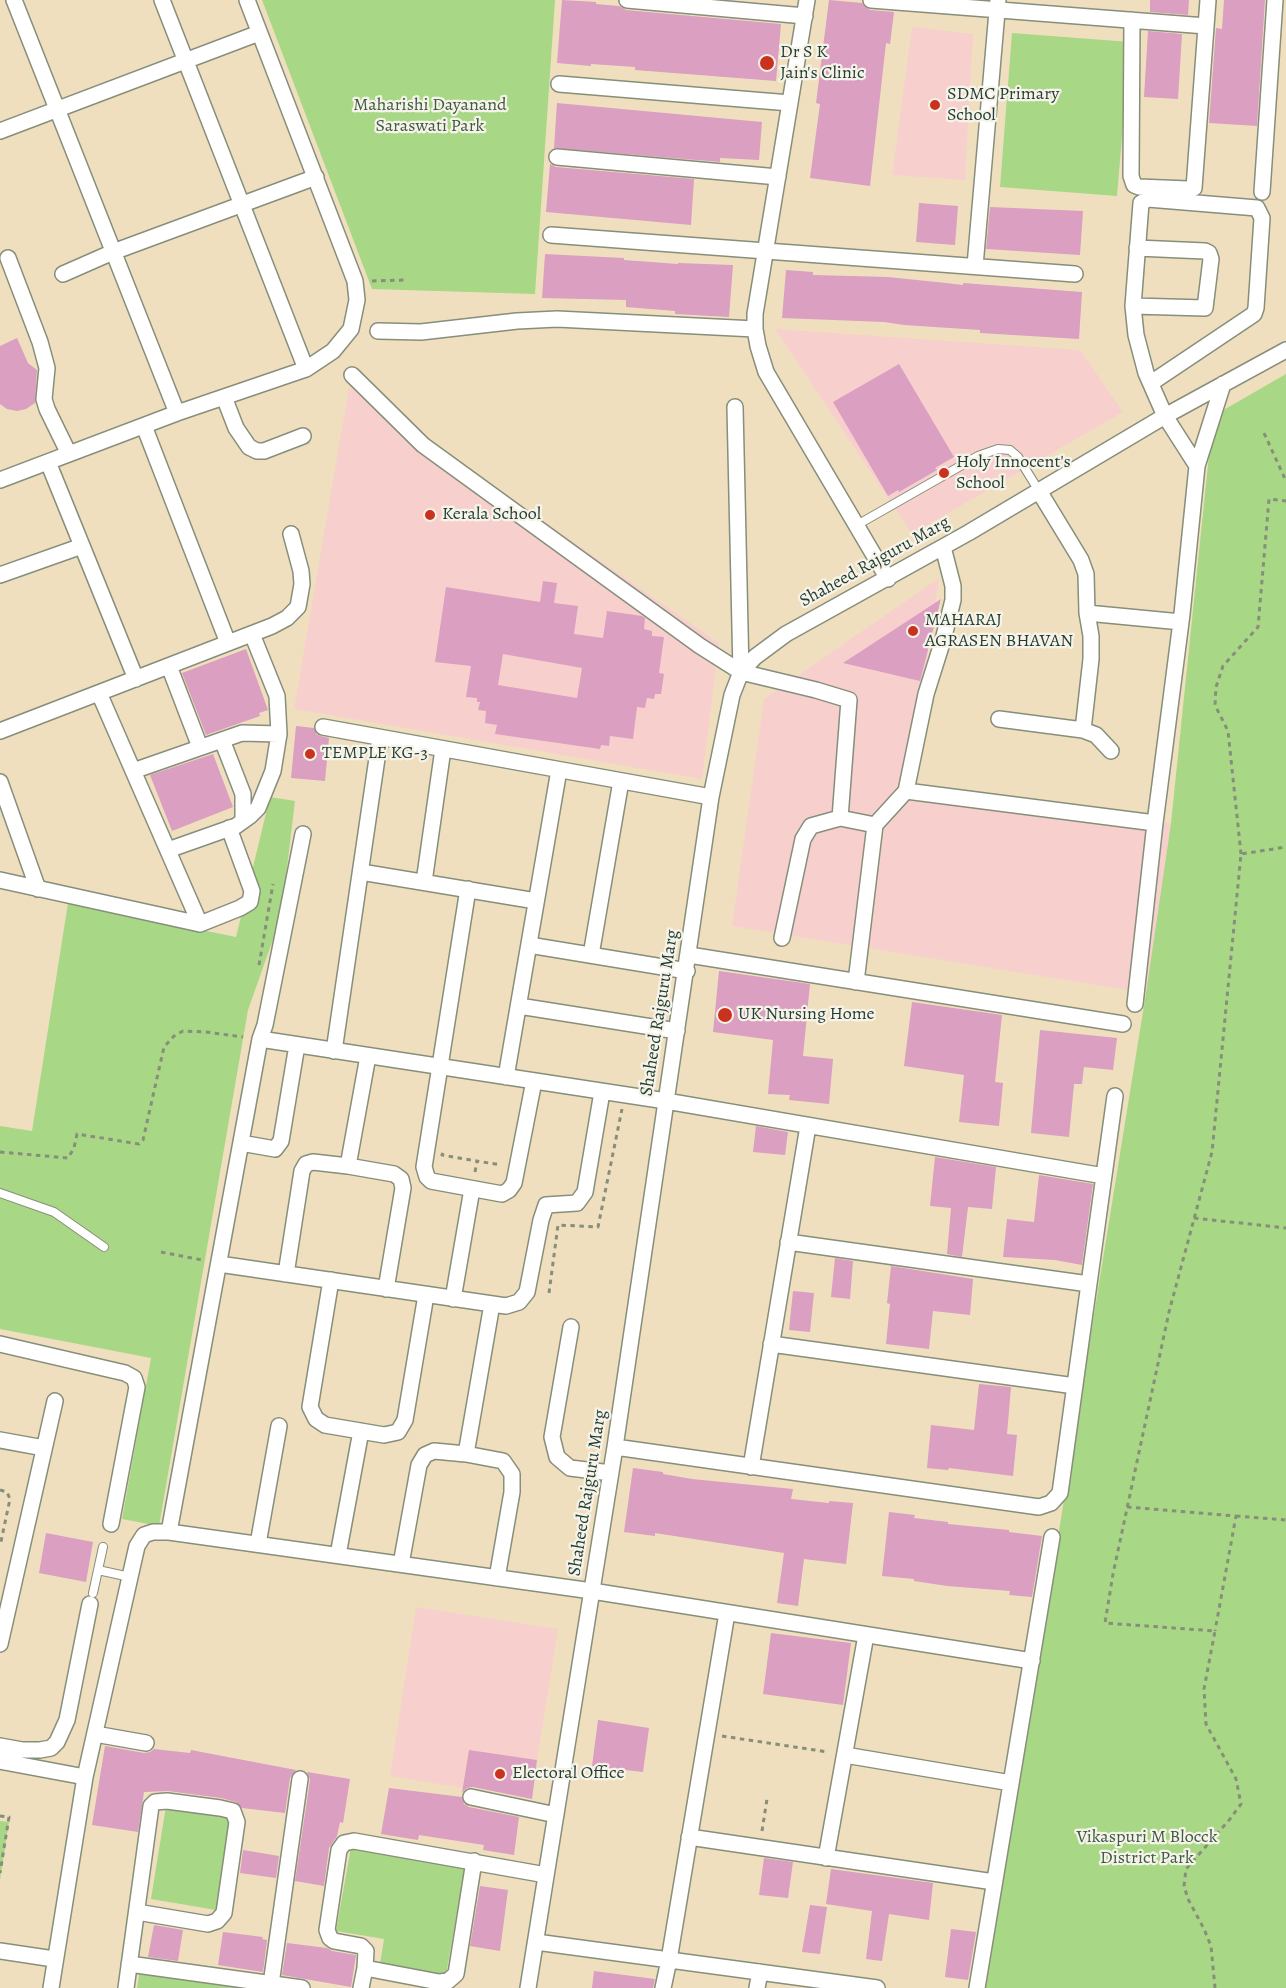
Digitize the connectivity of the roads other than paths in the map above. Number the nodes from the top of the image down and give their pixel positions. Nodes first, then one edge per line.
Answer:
1 (14, 0) edge
2 (162, 0) edge
3 (247, 0) edge
4 (627, 0) edge
5 (807, 0) edge
6 (871, 0) edge
7 (1208, 0) edge
8 (1275, 0) edge
9 (997, 5) edge
10 (805, 16) junction
11 (1132, 20) junction
12 (1206, 26) junction
13 (259, 33) junction
14 (186, 61) junction
15 (559, 84) dead end
16 (790, 103) junction
17 (57, 110) junction
18 (0, 131) edge
19 (557, 157) dead end
20 (316, 177) junction
21 (778, 177) junction
22 (1262, 192) dead end
23 (242, 204) junction
24 (551, 234) dead end
25 (1137, 248) junction
26 (765, 250) junction
27 (113, 252) junction
28 (8, 258) dead end
29 (975, 266) junction
30 (63, 274) dead end
31 (1075, 274) dead end
32 (1133, 306) junction
33 (755, 321) junction
34 (378, 331) dead end
35 (1286, 350) edge
36 (306, 369) junction
37 (352, 375) dead end
38 (1151, 383) junction
39 (1222, 384) junction
40 (224, 397) junction
41 (735, 407) dead end
42 (177, 413) junction
43 (1165, 416) junction
44 (144, 426) junction
45 (303, 436) dead end
46 (69, 454) junction
47 (48, 462) junction
48 (1197, 466) junction
49 (0, 480) edge
50 (1039, 491) junction
51 (857, 525) junction
52 (291, 534) dead end
53 (82, 546) junction
54 (943, 547) junction
55 (0, 575) edge
56 (888, 579) junction
57 (1087, 613) junction
58 (1181, 622) junction
59 (252, 634) junction
60 (228, 644) junction
61 (169, 666) junction
62 (741, 672) junction
63 (136, 679) junction
64 (99, 693) junction
65 (999, 719) dead end
66 (323, 728) dead end
67 (1083, 730) junction
68 (0, 731) edge
69 (279, 734) junction
70 (380, 738) junction
71 (222, 740) junction
72 (200, 747) junction
73 (443, 749) junction
74 (1111, 751) dead end
75 (559, 770) junction
76 (133, 771) junction
77 (621, 781) junction
78 (0, 782) edge
79 (906, 790) junction
80 (711, 797) junction
81 (840, 818) junction
82 (1155, 823) junction
83 (236, 825) junction
84 (875, 825) junction
85 (303, 834) dead end
86 (168, 850) junction
87 (361, 872) junction
88 (0, 880) edge
89 (424, 882) junction
90 (38, 889) junction
91 (468, 889) junction
92 (536, 901) junction
93 (200, 924) junction
94 (782, 938) dead end
95 (529, 945) junction
96 (591, 955) junction
97 (689, 955) junction
98 (687, 971) junction
99 (856, 982) junction
100 (1135, 1004) dead end
101 (519, 1006) junction
102 (1123, 1024) dead end
103 (677, 1031) junction
104 (260, 1040) junction
105 (297, 1045) junction
106 (334, 1051) junction
107 (368, 1056) junction
108 (441, 1067) junction
109 (507, 1077) junction
110 (534, 1081) junction
111 (602, 1092) junction
112 (1115, 1096) dead end
113 (666, 1101) junction
114 (808, 1126) junction
115 (241, 1143) junction
116 (348, 1166) junction
117 (1104, 1176) junction
118 (472, 1189) junction
119 (0, 1193) edge
120 (788, 1242) junction
121 (104, 1247) dead end
122 (219, 1264) junction
123 (286, 1274) junction
124 (331, 1280) junction
125 (1089, 1284) junction
126 (386, 1289) junction
127 (426, 1295) junction
128 (453, 1299) junction
129 (492, 1304) junction
130 (571, 1327) dead end
131 (0, 1344) edge
132 (771, 1344) junction
133 (1075, 1386) junction
134 (55, 1401) dead end
135 (279, 1426) dead end
136 (361, 1431) junction
137 (0, 1440) edge
138 (615, 1447) junction
139 (44, 1448) junction
140 (466, 1454) junction
141 (751, 1467) junction
142 (611, 1473) junction
143 (111, 1524) dead end
144 (169, 1532) junction
145 (1053, 1537) dead end
146 (258, 1544) junction
147 (104, 1547) dead end
148 (338, 1555) junction
149 (401, 1564) junction
150 (98, 1570) junction
151 (130, 1577) junction
152 (497, 1578) junction
153 (592, 1591) junction
154 (91, 1598) joint
155 (727, 1613) junction
156 (866, 1635) junction
157 (0, 1644) edge
158 (1032, 1661) junction
159 (95, 1734) junction
160 (146, 1743) dead end
161 (0, 1746) edge
162 (845, 1755) junction
163 (0, 1761) edge
164 (85, 1777) junction
165 (300, 1779) dead end
166 (1011, 1783) junction
167 (471, 1797) dead end
168 (556, 1815) junction
169 (689, 1837) junction
170 (826, 1858) junction
171 (474, 1861) junction
172 (546, 1875) junction
173 (994, 1882) junction
174 (137, 1912) junction
175 (536, 1942) junction
176 (0, 1952) edge
177 (54, 1959) junction
178 (669, 1960) junction
179 (129, 1964) junction
180 (365, 1968) junction
181 (760, 1972) junction
182 (271, 1984) junction
183 (51, 1988) edge
184 (126, 1988) edge
185 (302, 1988) edge
186 (361, 1988) edge
187 (528, 1988) edge
188 (663, 1988) edge
189 (757, 1988) edge
190 (877, 1988) edge
191 (977, 1988) edge

1 - 17 street
2 - 14 street
3 - 13 street
4 - 10 street
5 - 10 street
6 - 9 street
7 - 12 street
8 - 22 street
9 - 11 street
9 - 29 street
10 - 16 street
11 - 12 street
11 - 12 street
13 - 14 street
13 - 20 street
14 - 17 street
14 - 23 street
15 - 16 street
16 - 21 street
17 - 18 street
17 - 27 street
19 - 21 street
20 - 23 street
20 - 36 street
21 - 26 street
23 - 27 street
23 - 36 street
24 - 26 street
25 - 32 street
25 - 32 street
25 - 38 street
26 - 29 street
26 - 33 street
27 - 30 street
27 - 42 street
28 - 46 street
29 - 31 street
32 - 38 street
33 - 34 street
33 - 51 street
35 - 39 street, Shaheed Rajguru Marg
36 - 40 street
37 - 62 street
38 - 43 street
39 - 43 street, Shaheed Rajguru Marg
39 - 48 street
40 - 42 street
40 - 45 street
41 - 62 street
42 - 44 street
43 - 48 street
43 - 50 street, Shaheed Rajguru Marg
44 - 46 street
44 - 60 street
46 - 47 street
47 - 49 street
47 - 53 street
48 - 58 street
50 - 51 lane
50 - 54 street, Shaheed Rajguru Marg
50 - 57 street
51 - 56 street
52 - 59 street
53 - 55 street
53 - 63 street
54 - 56 street, Shaheed Rajguru Marg
54 - 79 street
56 - 62 street, Shaheed Rajguru Marg
57 - 58 street
57 - 67 street
58 - 82 street
59 - 60 street
59 - 69 street
60 - 61 street
61 - 63 street
61 - 72 street
62 - 80 street, Shaheed Rajguru Marg
62 - 81 street
63 - 64 street
64 - 68 street
64 - 76 street
65 - 67 street
66 - 70 street
67 - 74 street
69 - 71 street
69 - 83 street
70 - 73 street
70 - 87 street
71 - 72 street
71 - 83 street
72 - 76 street
73 - 75 street
73 - 89 street
75 - 77 street
75 - 92 street
76 - 86 street
77 - 80 street
77 - 96 street
78 - 90 street
79 - 82 street
79 - 84 street
80 - 97 street, Shaheed Rajguru Marg
81 - 84 street
81 - 94 street
82 - 100 street
83 - 86 street
83 - 93 street
84 - 99 street
85 - 104 street
86 - 93 street
87 - 89 street
87 - 106 street
88 - 90 street
89 - 91 street
90 - 93 street
91 - 92 street
91 - 108 street
92 - 95 street
95 - 96 street
95 - 101 street
96 - 98 street
97 - 98 street, Shaheed Rajguru Marg
97 - 99 street
98 - 103 street, Shaheed Rajguru Marg
99 - 102 street
101 - 103 street
101 - 109 street
103 - 113 street, Shaheed Rajguru Marg
104 - 105 street
104 - 115 street
105 - 106 street
105 - 115 street
106 - 107 street
107 - 108 street
107 - 116 street
108 - 109 street
108 - 118 street
109 - 110 street
110 - 111 street
110 - 118 street
111 - 113 street
111 - 129 street
112 - 117 street
113 - 114 street
113 - 138 street, Shaheed Rajguru Marg
114 - 117 street
114 - 120 street
115 - 122 street
116 - 123 street
116 - 126 street
117 - 125 street
118 - 128 street
119 - 121 lane
120 - 125 street
120 - 132 street
122 - 123 street
122 - 144 street
123 - 124 street
124 - 126 street
124 - 136 street
125 - 133 street
126 - 127 street
127 - 128 street
127 - 136 street
128 - 129 street
129 - 140 street
130 - 142 street
131 - 143 street
132 - 133 street
132 - 141 street
133 - 141 street
134 - 139 street
135 - 146 street
136 - 148 street
137 - 139 street
138 - 141 street
138 - 142 street, Shaheed Rajguru Marg
139 - 157 street
140 - 149 street
140 - 152 street
142 - 153 street, Shaheed Rajguru Marg
144 - 146 street
144 - 151 street
145 - 158 street
146 - 148 street
147 - 150 lane
148 - 149 street
149 - 152 street
150 - 151 lane
150 - 154 lane
151 - 159 street
152 - 153 street
153 - 155 street
153 - 168 street, Shaheed Rajguru Marg
154 - 161 street
155 - 156 street
155 - 169 street
156 - 158 street
156 - 162 street
158 - 166 street
159 - 160 street
159 - 164 street
162 - 166 street
162 - 170 street
163 - 164 street
164 - 177 street
165 - 182 street
166 - 173 street
167 - 168 street
168 - 172 street, Shaheed Rajguru Marg
169 - 170 street
169 - 178 street
170 - 173 street
171 - 172 street
171 - 180 street
171 - 180 street
172 - 175 street, Shaheed Rajguru Marg
173 - 191 street
174 - 174 street
174 - 179 street
175 - 178 street
175 - 187 street, Shaheed Rajguru Marg
176 - 177 street
177 - 183 street
178 - 181 street
178 - 188 street
179 - 182 street
179 - 184 street
180 - 186 street
181 - 189 street
181 - 190 street
182 - 185 street

